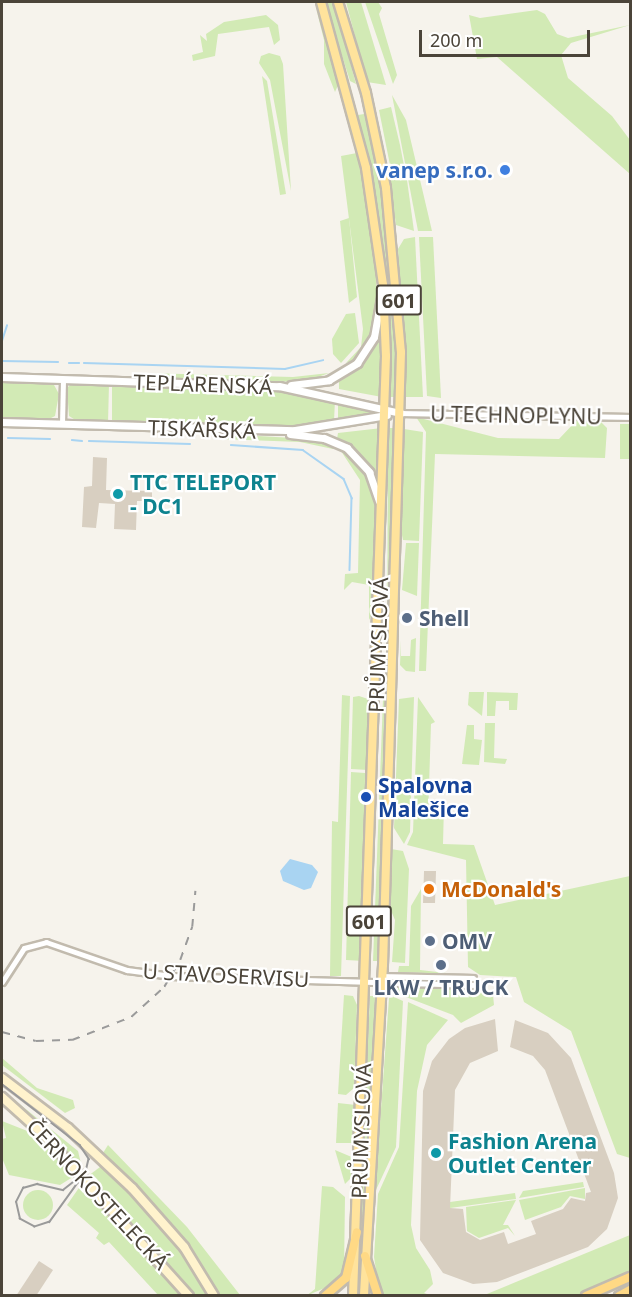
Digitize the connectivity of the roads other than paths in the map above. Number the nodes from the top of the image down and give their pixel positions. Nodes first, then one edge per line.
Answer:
1 (321, 2) edge
2 (338, 2) edge
3 (383, 285) junction
4 (2, 377) edge
5 (63, 379) junction
6 (279, 386) junction
7 (385, 412) junction
8 (401, 413) junction
9 (630, 417) edge
10 (2, 422) edge
11 (62, 424) junction
12 (251, 430) junction
13 (382, 513) junction
14 (376, 980) junction
15 (2, 982) edge
16 (473, 982) dead end
17 (2, 1078) edge
18 (2, 1097) edge
19 (357, 1232) junction
20 (365, 1256) junction
21 (630, 1278) edge
22 (630, 1290) edge
23 (189, 1296) edge
24 (214, 1296) edge
25 (325, 1296) edge
26 (353, 1296) edge
27 (364, 1296) edge
28 (378, 1296) edge
29 (586, 1296) edge
30 (598, 1296) edge
31 (619, 1296) edge

1 - 3 main road, PRŮMYSLOVÁ / 601
2 - 8 main road, PRŮMYSLOVÁ / 601
3 - 6 street
3 - 7 main road, PRŮMYSLOVÁ / 601
4 - 5 street, TEPLÁRENSKÁ
5 - 6 street, TEPLÁRENSKÁ
5 - 11 street
6 - 7 street, TEPLÁRENSKÁ
7 - 8 street, TEPLÁRENSKÁ
7 - 12 street, TISKAŘSKÁ
7 - 13 main road, PRŮMYSLOVÁ / 601
8 - 9 street, U TECHNOPLYNU
8 - 14 main road, PRŮMYSLOVÁ / 601
10 - 11 street, TISKAŘSKÁ
11 - 12 street, TISKAŘSKÁ
12 - 13 street
13 - 14 main road, PRŮMYSLOVÁ / 601
14 - 15 street, U STAVOSERVISU
14 - 16 street, U STAVOSERVISU
14 - 19 main road, PRŮMYSLOVÁ / 601
14 - 20 main road, PRŮMYSLOVÁ / 601
17 - 24 main road, ČERNOKOSTELECKÁ
18 - 23 main road, ČERNOKOSTELECKÁ
19 - 25 highway
19 - 26 main road, PRŮMYSLOVÁ / 601
20 - 27 main road, PRŮMYSLOVÁ / 601
20 - 28 highway
21 - 29 highway
21 - 30 highway
22 - 31 highway

